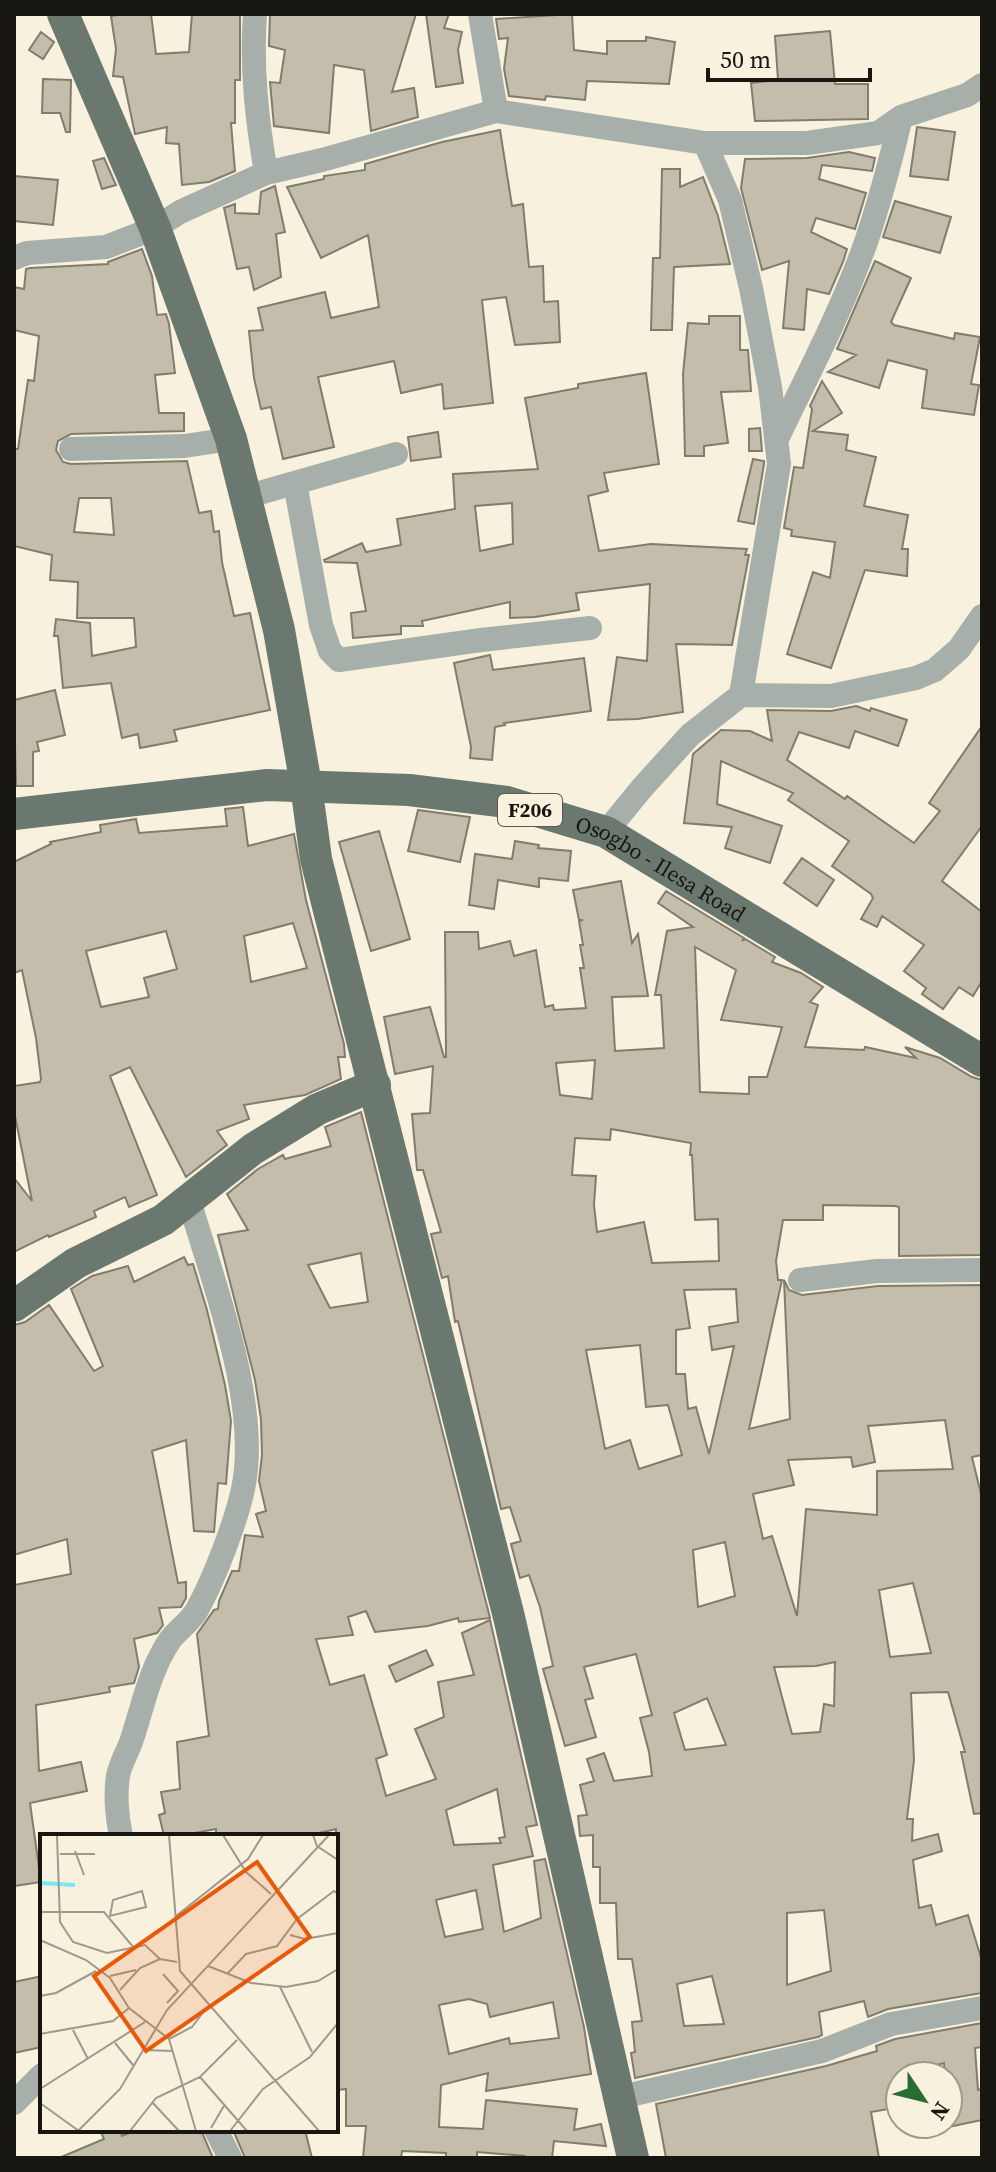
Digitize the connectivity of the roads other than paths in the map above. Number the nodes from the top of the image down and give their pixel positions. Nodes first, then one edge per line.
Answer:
1 (63, 14) edge
2 (255, 14) edge
3 (480, 14) edge
4 (982, 85) edge
5 (496, 111) junction
6 (901, 117) junction
7 (705, 143) junction
8 (266, 173) junction
9 (155, 228) junction
10 (14, 258) edge
11 (231, 439) junction
12 (776, 441) junction
13 (71, 449) dead end
14 (396, 454) dead end
15 (295, 483) junction
16 (245, 497) junction
17 (982, 616) edge
18 (321, 625) junction
19 (590, 628) dead end
20 (279, 630) junction
21 (741, 695) junction
22 (306, 785) junction
23 (16, 809) edge
24 (606, 832) junction
25 (982, 1061) edge
26 (375, 1085) junction
27 (189, 1200) junction
28 (982, 1270) edge
29 (800, 1280) dead end
30 (14, 1306) edge
31 (121, 1834) edge
32 (982, 2008) edge
33 (40, 2077) edge
34 (621, 2097) junction
35 (14, 2103) edge
36 (217, 2132) edge
37 (230, 2158) edge
38 (633, 2158) edge

1 - 9 main road
2 - 8 street
3 - 5 street
4 - 6 street
5 - 7 street
5 - 8 street
6 - 7 street
6 - 12 street
7 - 12 street
8 - 9 street
9 - 10 street
9 - 11 main road
11 - 13 street
11 - 16 main road
12 - 21 street
14 - 15 street
15 - 16 street
15 - 18 street
16 - 20 main road
17 - 21 street
18 - 19 street
18 - 20 street
20 - 22 main road
21 - 24 street
22 - 23 main road, Osogbo - Ilesa Road / F206
22 - 24 main road, Osogbo - Ilesa Road / F206
22 - 26 main road
24 - 25 main road, Osogbo - Ilesa Road / F206
26 - 27 main road
26 - 34 main road
27 - 30 main road
27 - 31 street
28 - 29 street
32 - 34 street
33 - 35 street
34 - 38 main road
36 - 37 street

